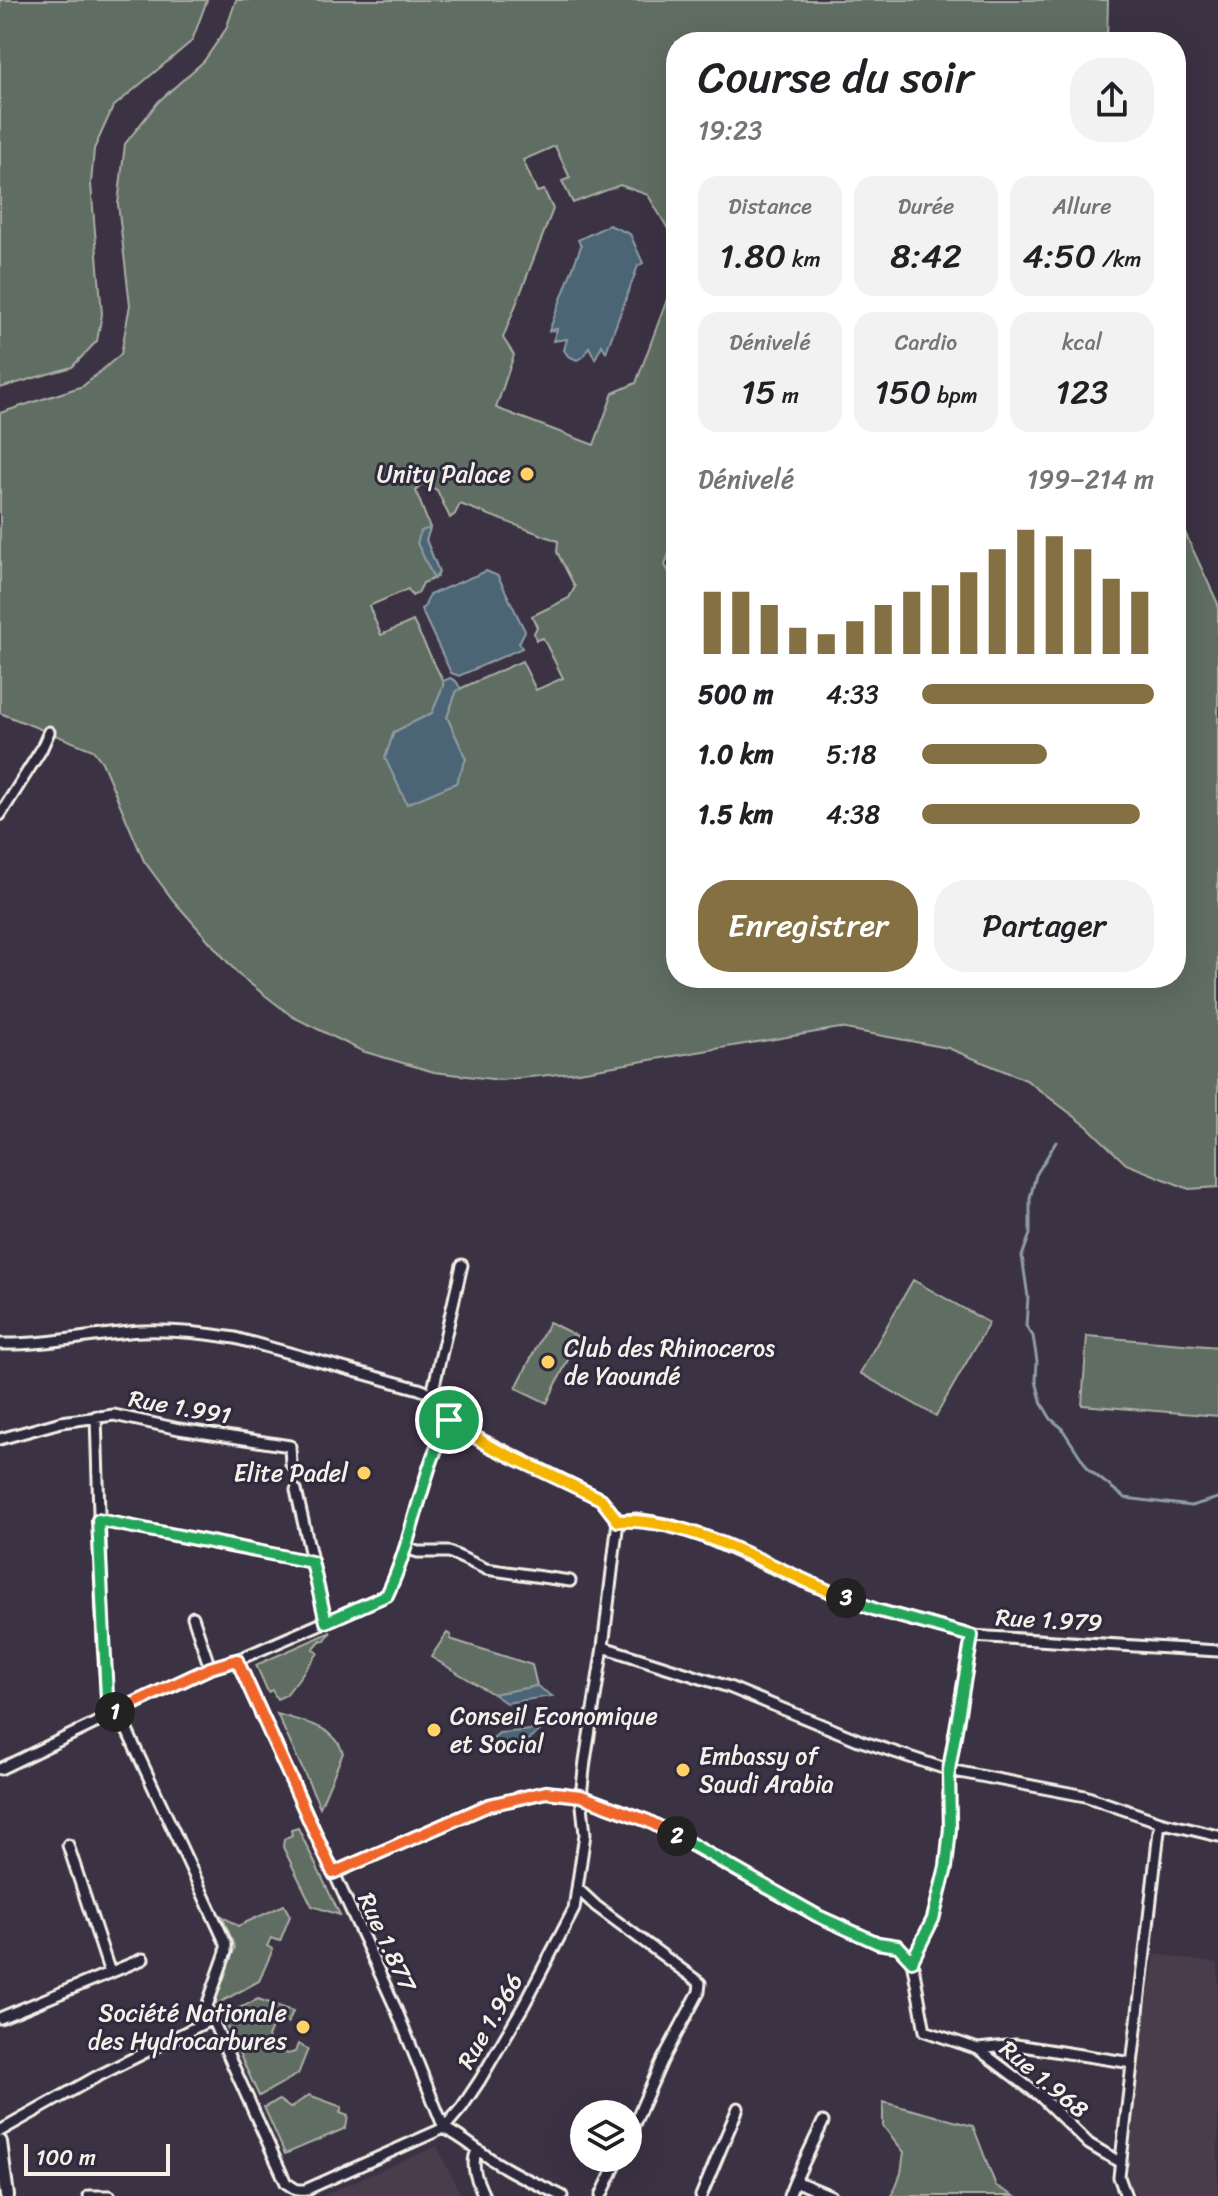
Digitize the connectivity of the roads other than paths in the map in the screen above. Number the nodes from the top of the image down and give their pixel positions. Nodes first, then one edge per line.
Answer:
1 (49, 732) dead end
2 (0, 815) edge
3 (462, 1265) dead end
4 (0, 1344) edge
5 (432, 1394) junction
6 (96, 1416) junction
7 (449, 1420) junction
8 (0, 1439) edge
9 (291, 1464) dead end
10 (296, 1490) dead end
11 (98, 1520) junction
12 (618, 1521) junction
13 (405, 1548) junction
14 (312, 1562) junction
15 (570, 1581) dead end
16 (193, 1617) dead end
17 (326, 1622) junction
18 (972, 1636) junction
19 (603, 1647) junction
20 (1218, 1651) edge
21 (237, 1660) junction
22 (210, 1668) junction
23 (113, 1713) junction
24 (0, 1769) edge
25 (949, 1770) junction
26 (581, 1796) junction
27 (1160, 1822) junction
28 (1218, 1836) edge
29 (68, 1845) dead end
30 (333, 1873) junction
31 (579, 1890) junction
32 (143, 1959) dead end
33 (912, 1961) junction
34 (110, 1973) junction
35 (0, 2018) edge
36 (212, 2019) junction
37 (978, 2049) junction
38 (1132, 2063) junction
39 (642, 2106) edge
40 (738, 2108) dead end
41 (823, 2122) dead end
42 (444, 2128) junction
43 (0, 2131) edge
44 (0, 2142) edge
45 (477, 2150) junction
46 (1121, 2163) junction
47 (612, 2172) edge
48 (795, 2181) junction
49 (7, 2196) edge
50 (89, 2196) edge
51 (110, 2196) edge
52 (484, 2196) edge
53 (562, 2196) edge
54 (601, 2196) edge
55 (701, 2196) edge
56 (789, 2196) edge
57 (831, 2196) edge
58 (1126, 2196) edge

1 - 2 street
3 - 5 street
4 - 5 street
5 - 7 street
6 - 8 street, Rue 1.991
6 - 9 street, Rue 1.991
6 - 11 street
7 - 12 street
7 - 13 street
10 - 14 street
11 - 14 street
11 - 23 street
12 - 18 street, Rue 1.979
12 - 19 street, Rue 1.966
13 - 15 street
13 - 17 street
14 - 17 street
16 - 22 street
17 - 21 street
18 - 20 street, Rue 1.979
18 - 25 street
19 - 25 street
19 - 26 street, Rue 1.966
21 - 22 street
21 - 30 street, Rue 1.877
22 - 23 street
23 - 24 street
23 - 36 street
25 - 27 street
25 - 33 street
26 - 30 street
26 - 31 street, Rue 1.966
26 - 33 street
27 - 28 street
27 - 38 street
29 - 34 street
30 - 42 street, Rue 1.877
31 - 39 street
31 - 42 street, Rue 1.966
32 - 34 street
33 - 37 street, Rue 1.968
34 - 35 street
36 - 42 street
36 - 43 street
37 - 38 street
37 - 46 street, Rue 1.968
38 - 46 street
40 - 55 street
41 - 48 street
42 - 45 street
44 - 49 street
45 - 52 street
45 - 53 street
46 - 58 street
47 - 54 street
48 - 56 street
48 - 57 street
50 - 51 street

